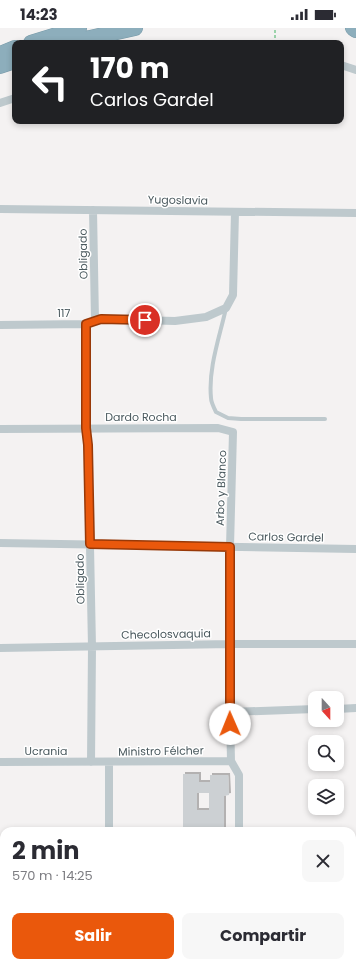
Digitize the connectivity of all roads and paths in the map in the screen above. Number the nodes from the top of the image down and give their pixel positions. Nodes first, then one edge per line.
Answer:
1 (79, 28) edge
2 (135, 28) edge
3 (275, 28) edge
4 (353, 28) edge
5 (356, 30) edge
6 (41, 40) edge
7 (83, 40) edge
8 (275, 40) edge
9 (12, 49) edge
10 (0, 54) edge
11 (12, 62) edge
12 (0, 66) edge
13 (344, 66) edge
14 (356, 70) edge
15 (12, 99) edge
16 (0, 103) edge
17 (0, 209) edge
18 (93, 210) junction
19 (235, 212) junction
20 (356, 213) edge
21 (226, 308) junction
22 (95, 321) junction
23 (86, 324) junction
24 (0, 325) edge
25 (325, 419) dead end
26 (0, 428) edge
27 (86, 428) junction
28 (233, 432) joint
29 (0, 543) edge
30 (90, 544) junction
31 (230, 547) junction
32 (356, 549) edge
33 (230, 644) junction
34 (356, 644) edge
35 (92, 647) junction
36 (0, 648) edge
37 (356, 708) edge
38 (344, 709) edge
39 (308, 710) edge
40 (230, 712) junction
41 (231, 761) junction
42 (0, 762) edge
43 (91, 762) junction
44 (109, 762) junction
45 (109, 827) edge
46 (239, 827) edge

1 - 6 highway
2 - 7 highway
3 - 8 path
4 - 5 highway
9 - 10 highway
11 - 12 highway
13 - 14 street
15 - 16 street
17 - 18 street, Yugoslavia
18 - 19 street, Yugoslavia
18 - 22 street, Obligado
19 - 20 street, Yugoslavia
19 - 21 street
21 - 22 street, 117
21 - 25 lane
22 - 23 street, 117
23 - 24 street, 117
23 - 27 street, Obligado
26 - 27 street, Dardo Rocha
27 - 28 street, Dardo Rocha
27 - 30 street, Obligado
28 - 31 street, Arbo y Blanco
29 - 30 street, Carlos Gardel
30 - 31 street, Carlos Gardel
30 - 35 street, Obligado
31 - 32 street, Carlos Gardel
31 - 33 street, Arbo y Blanco
33 - 34 street, Checolosvaquia
33 - 35 street, Checolosvaquia
33 - 40 street, Arbo y Blanco
35 - 36 street, Checolosvaquia
35 - 43 street, Obligado
37 - 38 street
39 - 40 street
40 - 41 street, Arbo y Blanco
41 - 44 street, Ministro Félcher
41 - 46 street, Arbo y Blanco
42 - 43 street, Ucrania
43 - 44 street, Ministro Félcher
44 - 45 street

